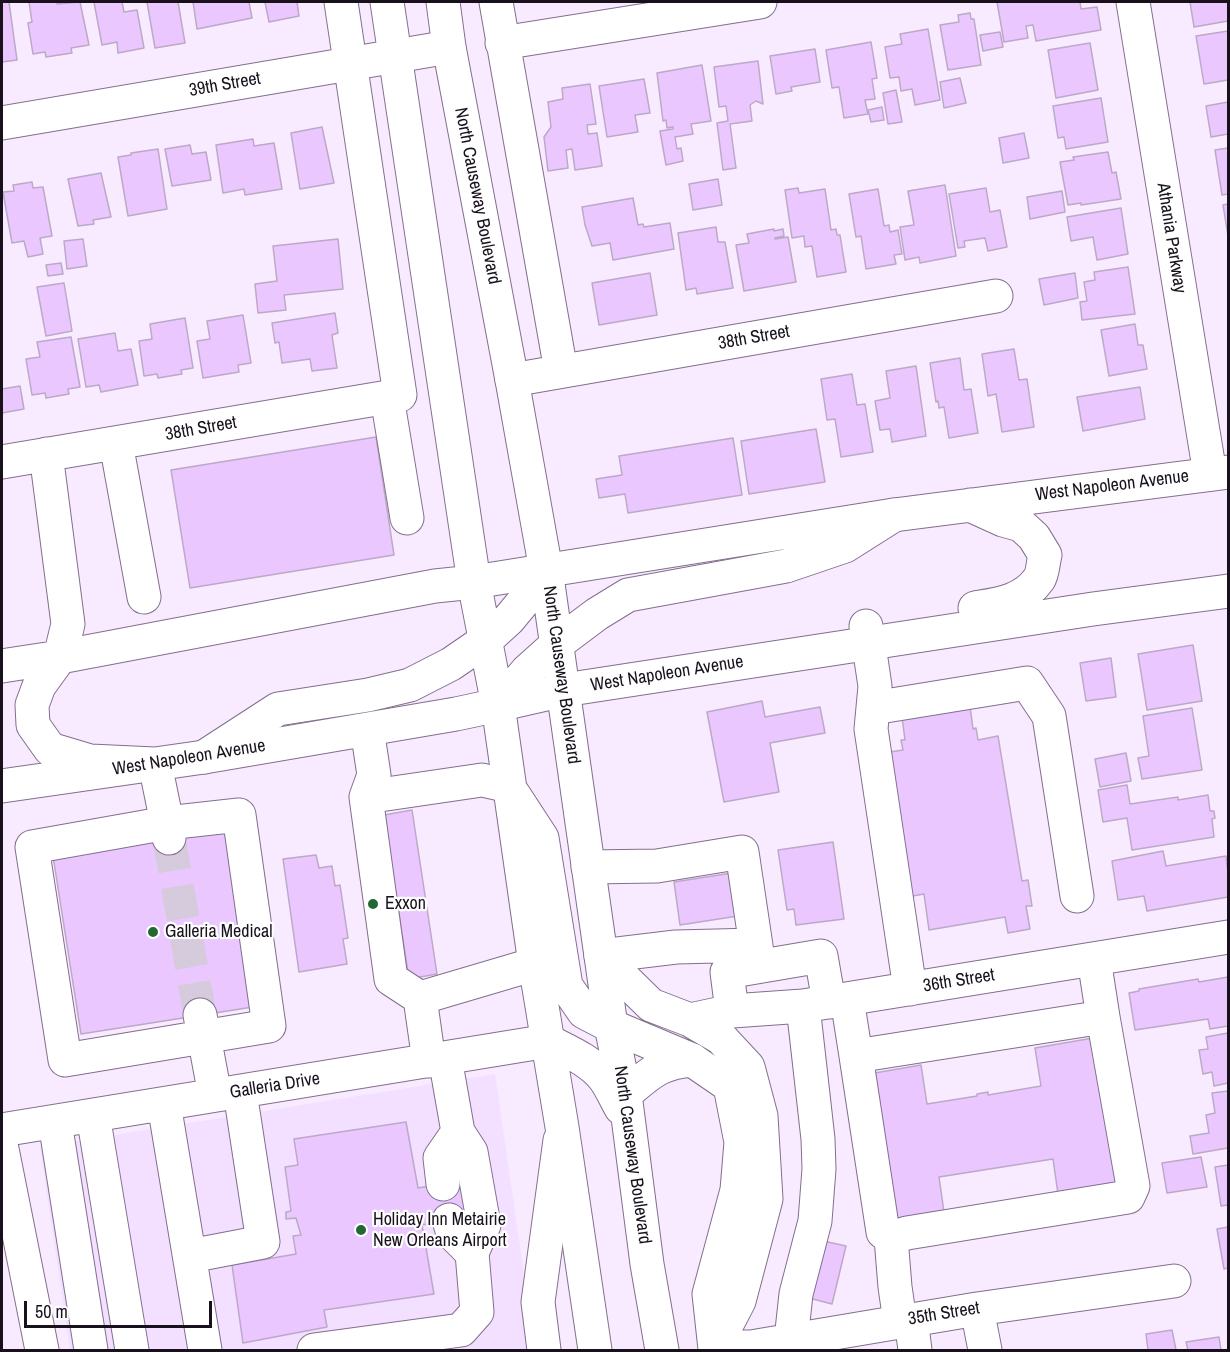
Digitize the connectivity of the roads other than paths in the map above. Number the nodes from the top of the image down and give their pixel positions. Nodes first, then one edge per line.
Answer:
1 (341, 2) edge
2 (387, 2) edge
3 (443, 2) edge
4 (496, 2) edge
5 (760, 2) edge
6 (1133, 2) edge
7 (502, 43) junction
8 (449, 47) junction
9 (396, 55) junction
10 (351, 63) junction
11 (2, 123) edge
12 (996, 296) dead end
13 (561, 371) junction
14 (512, 380) junction
15 (394, 396) junction
16 (116, 443) junction
17 (46, 454) junction
18 (2, 462) edge
19 (1219, 473) edge
20 (970, 505) junction
21 (894, 515) junction
22 (407, 518) dead end
23 (546, 570) junction
24 (474, 582) junction
25 (1228, 593) edge
26 (144, 597) dead end
27 (868, 634) junction
28 (486, 640) junction
29 (556, 644) junction
30 (60, 657) junction
31 (2, 666) edge
32 (564, 690) junction
33 (498, 705) junction
34 (873, 708) junction
35 (367, 729) junction
36 (204, 757) junction
37 (156, 764) junction
38 (2, 786) edge
39 (509, 786) junction
40 (366, 797) junction
41 (168, 830) junction
42 (588, 867) junction
43 (1077, 896) dead end
44 (1228, 937) edge
45 (758, 955) junction
46 (601, 956) junction
47 (1094, 959) junction
48 (535, 964) junction
49 (910, 989) junction
50 (420, 998) junction
51 (826, 1002) junction
52 (732, 1011) junction
53 (1103, 1017) junction
54 (690, 1020) junction
55 (202, 1026) junction
56 (611, 1026) junction
57 (548, 1041) junction
58 (856, 1056) junction
59 (437, 1059) junction
60 (692, 1060) junction
61 (227, 1094) junction
62 (164, 1104) junction
63 (627, 1108) junction
64 (93, 1115) junction
65 (55, 1122) junction
66 (562, 1127) junction
67 (2, 1130) edge
68 (458, 1132) junction
69 (2, 1149) edge
70 (443, 1184) dead end
71 (450, 1220) dead end
72 (891, 1238) junction
73 (472, 1253) junction
74 (190, 1256) junction
75 (1174, 1281) dead end
76 (977, 1309) junction
77 (909, 1330) edge
78 (791, 1340) junction
79 (715, 1349) edge
80 (42, 1350) edge
81 (91, 1350) edge
82 (132, 1350) edge
83 (205, 1350) edge
84 (314, 1350) edge
85 (544, 1350) edge
86 (595, 1350) edge
87 (662, 1350) edge
88 (985, 1350) edge

1 - 10 main road
2 - 9 main road
3 - 8 main road, North Causeway Boulevard
4 - 7 main road
5 - 7 main road
6 - 19 main road, Athania Parkway
7 - 13 main road
8 - 9 main road, 39th Street
8 - 14 main road, North Causeway Boulevard
9 - 10 main road, 39th Street
9 - 24 main road
10 - 11 main road, 39th Street
10 - 15 main road
12 - 13 main road, 38th Street
13 - 14 main road, 38th Street
14 - 23 main road, North Causeway Boulevard
15 - 16 main road, 38th Street
15 - 22 main road
16 - 17 main road, 38th Street
16 - 26 main road
17 - 18 main road, 38th Street
17 - 30 main road
19 - 20 main road, West Napoleon Avenue
20 - 21 main road, West Napoleon Avenue
20 - 27 main road
21 - 23 main road, West Napoleon Avenue
21 - 29 main road
23 - 24 main road, West Napoleon Avenue
23 - 28 main road
23 - 29 main road, North Causeway Boulevard
24 - 28 main road
24 - 30 main road, West Napoleon Avenue
25 - 27 main road
27 - 32 main road, West Napoleon Avenue
27 - 34 main road
28 - 33 main road
28 - 36 main road
29 - 32 main road, North Causeway Boulevard
29 - 33 main road
30 - 31 main road, West Napoleon Avenue
30 - 37 main road
32 - 33 main road, West Napoleon Avenue
32 - 42 main road, North Causeway Boulevard
33 - 35 main road, West Napoleon Avenue
33 - 39 main road
34 - 43 main road
34 - 49 main road
35 - 36 main road, West Napoleon Avenue
35 - 40 main road
36 - 37 main road, West Napoleon Avenue
37 - 38 main road, West Napoleon Avenue
37 - 41 main road
39 - 40 main road
39 - 48 main road
39 - 56 main road
40 - 50 main road
41 - 55 main road
41 - 55 main road
42 - 45 main road
42 - 46 main road, North Causeway Boulevard
44 - 47 main road, 36th Street
45 - 46 main road
45 - 51 main road
45 - 52 main road
46 - 54 main road
46 - 56 main road, North Causeway Boulevard
47 - 49 main road, 36th Street
47 - 53 main road
48 - 50 main road
48 - 57 main road
49 - 51 main road, 36th Street
50 - 59 main road
51 - 52 main road, 36th Street
51 - 58 main road
51 - 78 main road
52 - 54 main road, 36th Street
53 - 58 main road
53 - 72 main road
54 - 79 main road
55 - 61 main road
56 - 60 main road
56 - 63 main road, North Causeway Boulevard
57 - 59 main road, Galleria Drive
57 - 63 main road
57 - 66 main road
58 - 72 main road
59 - 61 main road, Galleria Drive
59 - 68 main road
60 - 63 main road
60 - 79 main road
61 - 62 main road, Galleria Drive
61 - 74 main road
62 - 64 main road, Galleria Drive
62 - 74 main road
63 - 87 main road, North Causeway Boulevard
64 - 65 main road, Galleria Drive
64 - 82 main road
65 - 67 main road, Galleria Drive
65 - 81 main road
66 - 85 main road
66 - 86 main road
68 - 70 main road
68 - 73 main road
69 - 80 main road
71 - 73 main road
72 - 77 main road
73 - 84 main road
74 - 83 main road
75 - 76 main road, 35th Street
76 - 77 main road, 35th Street
76 - 88 main road
77 - 78 main road, 35th Street
78 - 79 main road, 35th Street

